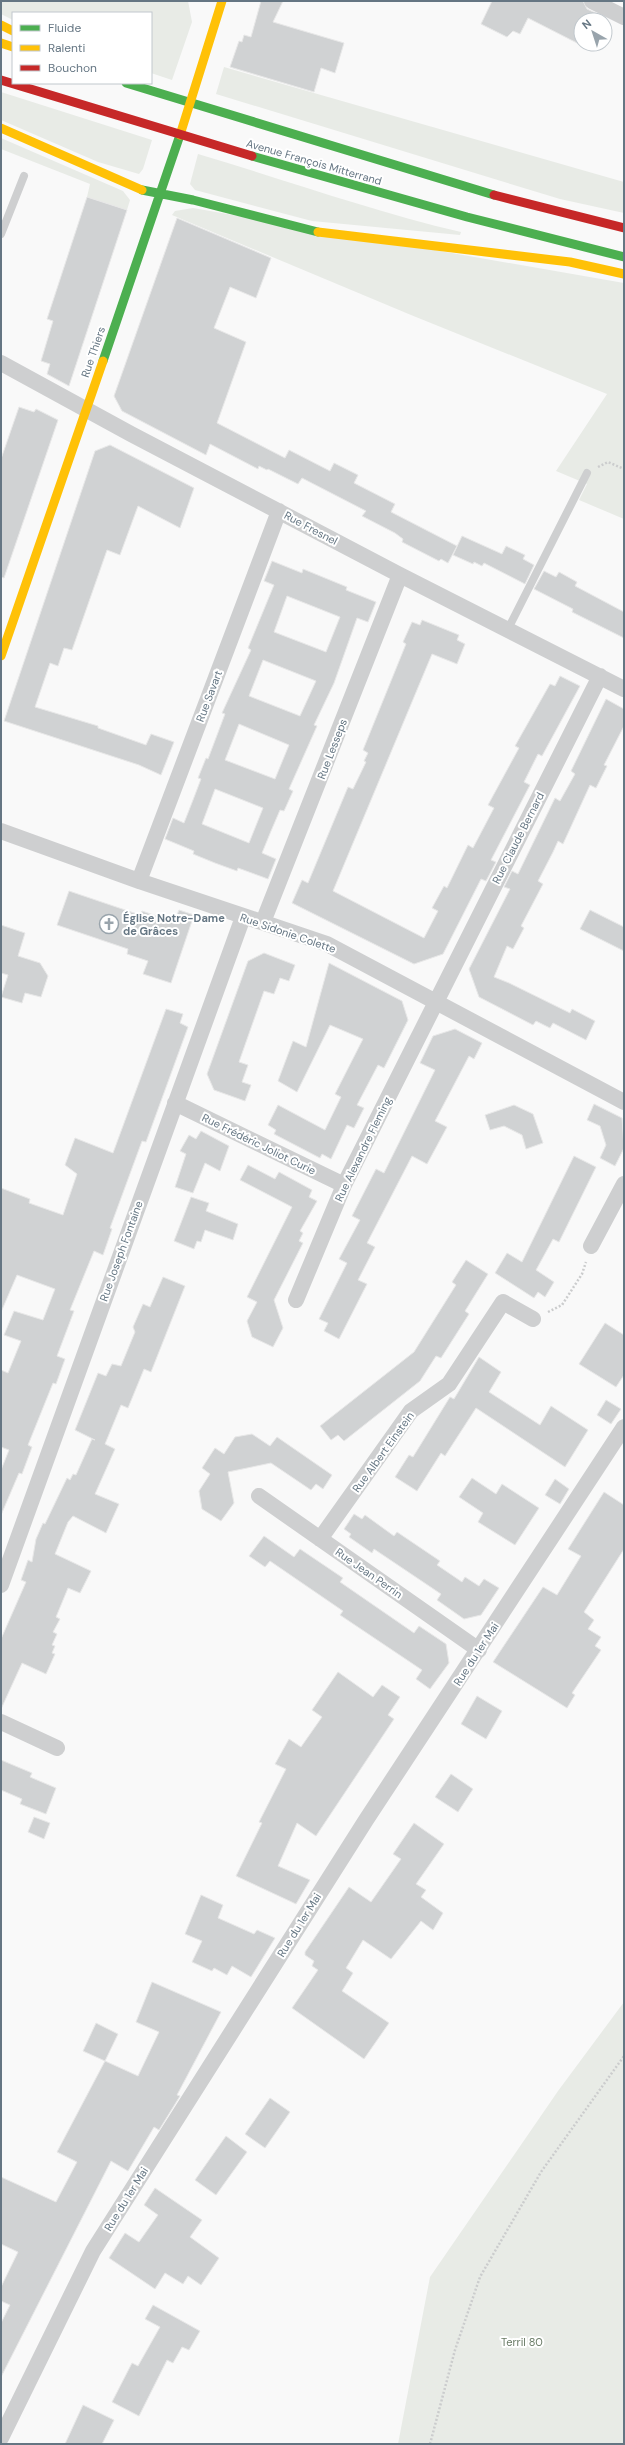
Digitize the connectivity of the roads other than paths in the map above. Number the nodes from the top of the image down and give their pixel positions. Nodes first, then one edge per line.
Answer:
1 (222, 1) edge
2 (592, 1) edge
3 (624, 17) edge
4 (1, 25) edge
5 (12, 30) edge
6 (1, 43) edge
7 (12, 47) edge
8 (1, 80) edge
9 (12, 83) edge
10 (14, 84) edge
11 (129, 84) edge
12 (1, 128) edge
13 (24, 176) dead end
14 (160, 194) junction
15 (624, 228) edge
16 (1, 234) edge
17 (624, 256) edge
18 (624, 274) edge
19 (1, 363) edge
20 (87, 409) junction
21 (587, 473) road end
22 (279, 511) junction
23 (400, 575) junction
24 (508, 629) junction
25 (1, 656) edge
26 (600, 676) junction
27 (624, 689) edge
28 (1, 831) edge
29 (139, 881) junction
30 (243, 917) junction
31 (263, 922) junction
32 (436, 1000) junction
33 (624, 1102) edge
34 (175, 1103) junction
35 (624, 1184) edge
36 (344, 1185) junction
37 (591, 1246) road end
38 (296, 1300) dead end
39 (533, 1319) road end
40 (624, 1427) edge
41 (259, 1496) dead end
42 (320, 1539) junction
43 (1, 1585) edge
44 (479, 1650) junction
45 (1, 1722) edge
46 (57, 1748) dead end
47 (1, 2438) edge

1 - 14 main road, Rue Thiers
2 - 3 street
4 - 5 main road
6 - 7 main road
8 - 9 main road, Avenue François Mitterrand
10 - 17 main road, Avenue François Mitterrand
11 - 15 main road, Avenue François Mitterrand
12 - 14 main road
13 - 16 lane
14 - 18 main road
14 - 20 main road, Rue Thiers
19 - 20 street, Rue Fresnel
20 - 22 street, Rue Fresnel
20 - 25 main road, Rue Thiers
21 - 24 lane
22 - 23 street, Rue Fresnel
22 - 29 street, Rue Savart
23 - 24 street, Rue Fresnel
23 - 31 street, Rue Lesseps
24 - 26 street, Rue Fresnel
26 - 27 street, Rue Fresnel
26 - 32 street, Rue Claude Bernard
28 - 29 street, Rue Sidonie Colette
29 - 30 street, Rue Sidonie Colette
30 - 31 street, Rue Sidonie Colette
30 - 34 street, Rue Joseph Fontaine
31 - 32 street, Rue Sidonie Colette
32 - 33 street, Rue Sidonie Colette
32 - 36 street, Rue Alexandre Fleming
34 - 36 street, Rue Frédéric Joliot Curie
34 - 43 street, Rue Joseph Fontaine
35 - 37 street
36 - 38 street, Rue Alexandre Fleming
39 - 42 street, Rue Albert Einstein
40 - 44 street, Rue du 1er Mai
41 - 42 street, Rue Jean Perrin
42 - 44 street, Rue Jean Perrin
44 - 47 street, Rue du 1er Mai
45 - 46 street

